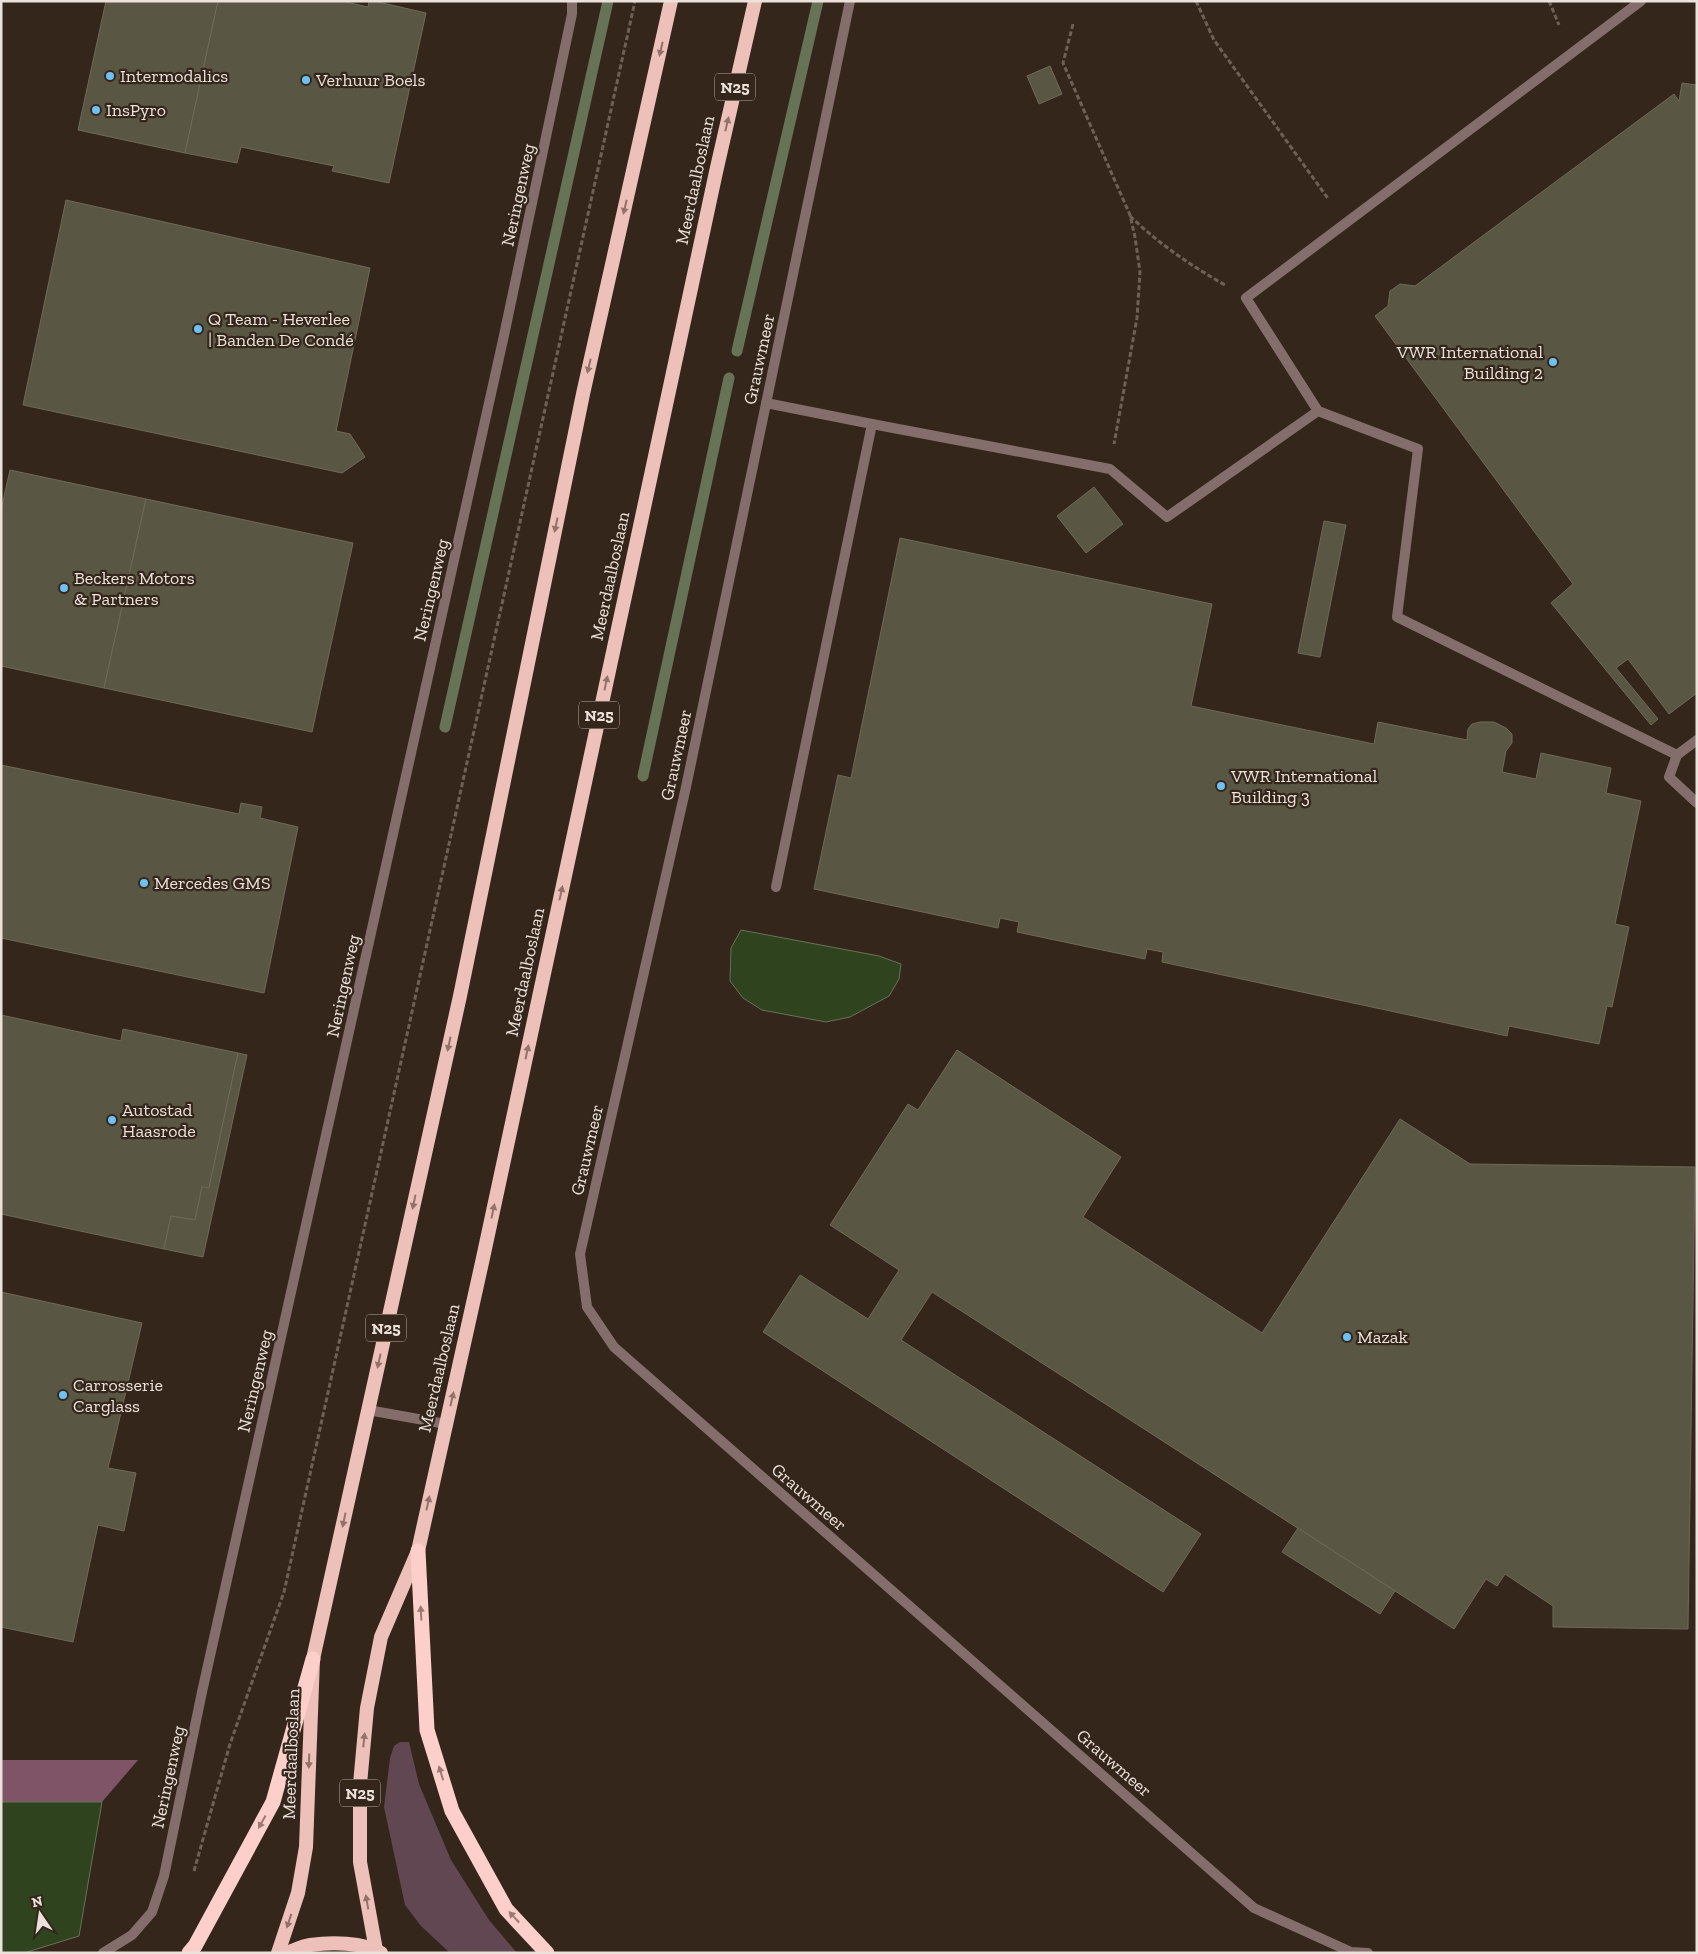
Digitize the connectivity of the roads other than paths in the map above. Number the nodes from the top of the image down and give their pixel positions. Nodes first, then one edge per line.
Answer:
1 (572, 1) edge
2 (671, 1) edge
3 (755, 1) edge
4 (850, 1) edge
5 (1641, 1) edge
6 (766, 403) junction
7 (1318, 411) junction
8 (872, 424) junction
9 (1697, 740) edge
10 (1677, 755) junction
11 (1697, 802) edge
12 (776, 887) dead end
13 (368, 1410) junction
14 (446, 1424) junction
15 (418, 1551) junction
16 (313, 1660) junction
17 (379, 1951) edge
18 (103, 1953) edge
19 (188, 1953) edge
20 (278, 1953) edge
21 (287, 1953) edge
22 (547, 1953) edge
23 (1368, 1953) edge

1 - 18 street, Neringenweg
2 -> 13 highway, Meerdaalboslaan / N25
14 -> 3 highway, Meerdaalboslaan / N25
4 - 6 street, Grauwmeer
5 - 7 street
6 - 8 street
6 - 23 street, Grauwmeer
7 - 8 street
7 - 10 street
8 - 12 street
9 - 10 street
10 - 11 street
13 - 14 street
13 -> 16 highway, Meerdaalboslaan / N25
15 -> 14 highway, Meerdaalboslaan / N25
17 -> 15 highway, Meerdaalboslaan / N25
22 -> 15 highway
16 -> 19 highway
16 -> 20 highway, Meerdaalboslaan / N25
17 - 21 highway, Meerdaalboslaan / N25

